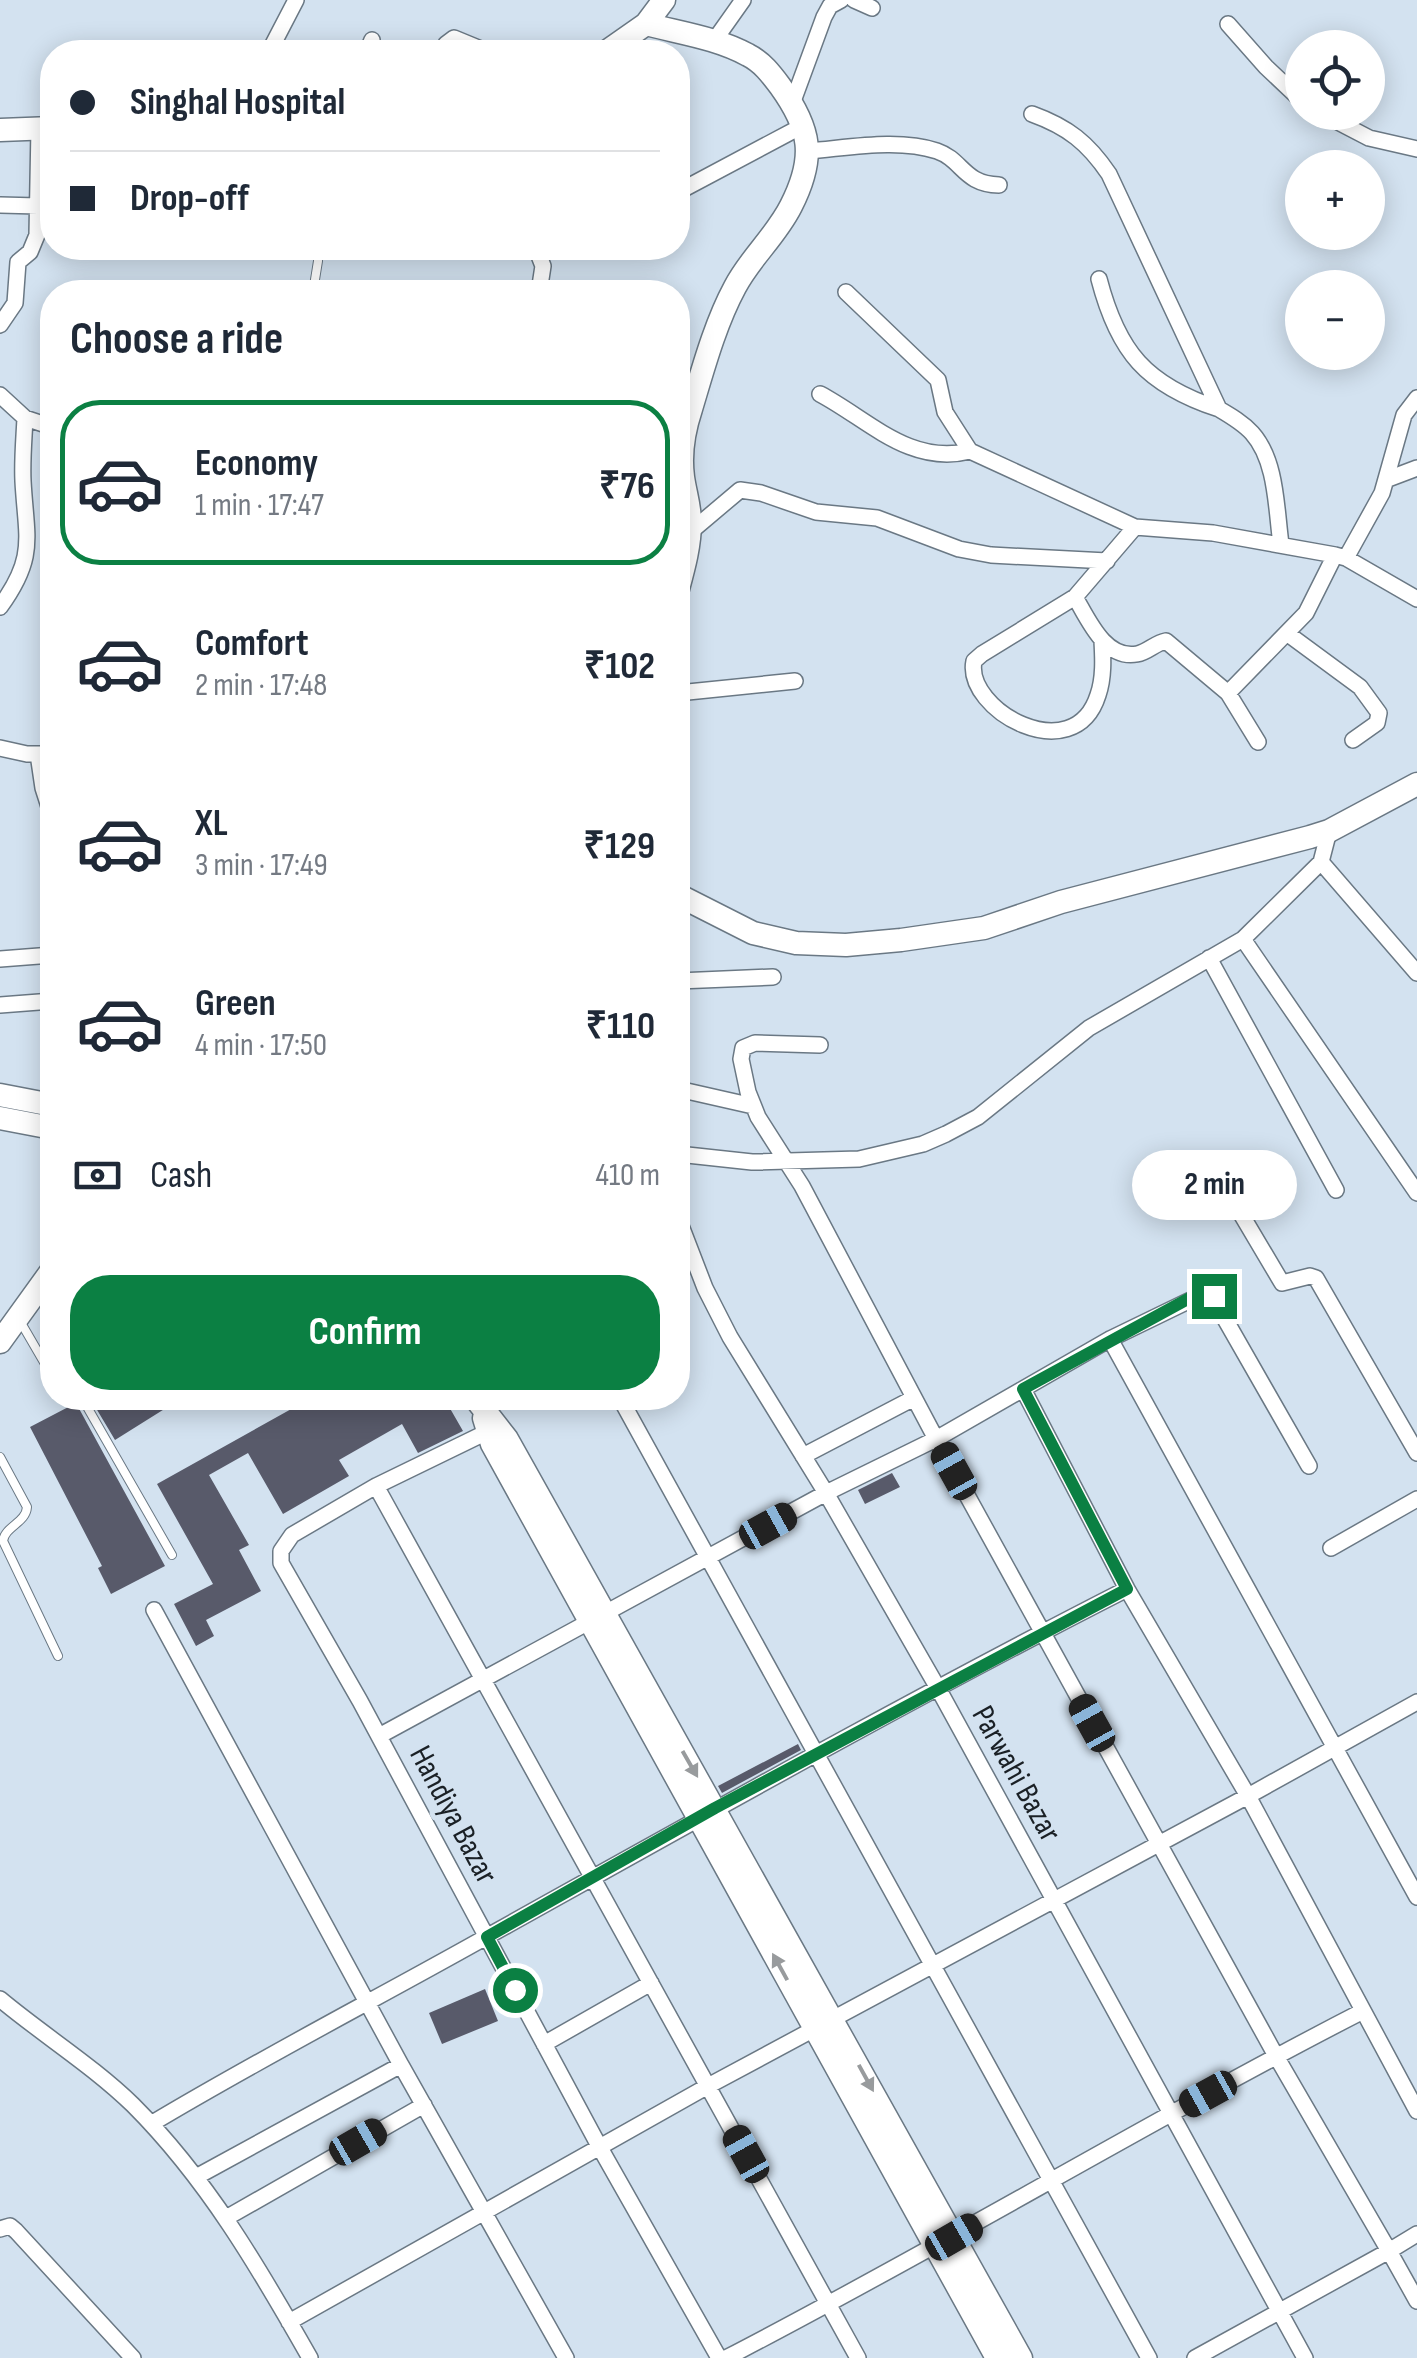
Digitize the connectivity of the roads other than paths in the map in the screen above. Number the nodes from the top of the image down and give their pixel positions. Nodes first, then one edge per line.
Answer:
1 (296, 0) edge
2 (664, 0) edge
3 (744, 0) edge
4 (841, 0) edge
5 (854, 0) edge
6 (872, 8) dead end
7 (646, 24) junction
8 (1228, 24) dead end
9 (275, 40) edge
10 (623, 40) edge
11 (714, 40) junction
12 (1285, 85) edge
13 (792, 104) junction
14 (1032, 114) dead end
15 (804, 125) junction
16 (40, 128) edge
17 (0, 130) edge
18 (1354, 130) edge
19 (1417, 150) edge
20 (808, 151) junction
21 (999, 185) dead end
22 (40, 186) edge
23 (690, 186) edge
24 (0, 205) edge
25 (38, 206) junction
26 (318, 261) dead end
27 (1099, 278) dead end
28 (316, 280) edge
29 (846, 292) dead end
30 (0, 325) edge
31 (820, 394) dead end
32 (0, 395) edge
33 (1417, 398) edge
34 (1219, 409) junction
35 (690, 415) edge
36 (25, 418) junction
37 (40, 422) edge
38 (970, 452) junction
39 (1417, 468) edge
40 (1388, 478) junction
41 (1135, 527) junction
42 (690, 532) edge
43 (1281, 544) junction
44 (1341, 556) junction
45 (1107, 561) junction
46 (6, 589) edge
47 (1074, 597) junction
48 (1417, 599) edge
49 (0, 606) edge
50 (1288, 634) junction
51 (1102, 641) junction
52 (795, 682) dead end
53 (690, 692) edge
54 (1228, 693) junction
55 (1353, 740) dead end
56 (1258, 742) dead end
57 (0, 748) edge
58 (40, 753) edge
59 (1417, 784) edge
60 (1330, 831) junction
61 (1320, 862) junction
62 (690, 902) edge
63 (1243, 938) junction
64 (40, 955) edge
65 (1209, 958) junction
66 (0, 959) edge
67 (1417, 974) edge
68 (773, 977) dead end
69 (690, 981) edge
70 (40, 1002) edge
71 (0, 1005) edge
72 (820, 1045) dead end
73 (690, 1092) edge
74 (0, 1096) edge
75 (40, 1104) edge
76 (753, 1106) junction
77 (0, 1118) edge
78 (40, 1126) edge
79 (690, 1156) edge
80 (787, 1163) junction
81 (1411, 1170) edge
82 (1336, 1190) dead end
83 (1417, 1193) edge
84 (1234, 1202) dead end
85 (690, 1265) edge
86 (40, 1287) edge
87 (18, 1317) junction
88 (1110, 1339) junction
89 (0, 1342) edge
90 (40, 1355) edge
91 (1023, 1389) junction
92 (914, 1398) junction
93 (89, 1410) edge
94 (483, 1410) edge
95 (485, 1410) edge
96 (627, 1410) edge
97 (936, 1439) junction
98 (1417, 1453) edge
99 (0, 1456) edge
100 (803, 1456) junction
101 (1309, 1466) dead end
102 (376, 1486) junction
103 (826, 1493) junction
104 (1417, 1500) edge
105 (1331, 1548) dead end
106 (172, 1555) dead end
107 (710, 1559) junction
108 (1127, 1589) junction
109 (154, 1610) dead end
110 (597, 1619) junction
111 (1042, 1632) junction
112 (58, 1656) dead end
113 (484, 1680) junction
114 (939, 1690) junction
115 (1417, 1702) edge
116 (379, 1736) junction
117 (1334, 1746) junction
118 (816, 1756) junction
119 (1248, 1796) junction
120 (707, 1812) junction
121 (1159, 1844) junction
122 (593, 1878) junction
123 (1417, 1897) edge
124 (1054, 1901) junction
125 (487, 1937) junction
126 (935, 1965) junction
127 (651, 1983) junction
128 (0, 2000) edge
129 (366, 2003) junction
130 (1363, 2012) junction
131 (824, 2024) junction
132 (544, 2044) junction
133 (1276, 2056) junction
134 (401, 2065) junction
135 (708, 2086) junction
136 (424, 2105) junction
137 (1417, 2111) edge
138 (1173, 2114) junction
139 (151, 2124) junction
140 (599, 2146) junction
141 (196, 2178) junction
142 (1049, 2181) junction
143 (482, 2213) junction
144 (226, 2218) junction
145 (0, 2229) edge
146 (1417, 2234) edge
147 (945, 2242) junction
148 (1389, 2251) junction
149 (1417, 2301) edge
150 (828, 2306) junction
151 (1280, 2311) junction
152 (289, 2322) junction
153 (132, 2358) edge
154 (310, 2358) edge
155 (566, 2358) edge
156 (722, 2358) edge
157 (858, 2358) edge
158 (997, 2358) edge
159 (1021, 2358) edge
160 (1149, 2358) edge
161 (1195, 2358) edge
162 (1306, 2358) edge

1 - 9 street
2 - 7 street
3 - 11 street
4 - 13 street
5 - 6 street
7 - 10 street
7 - 11 street
8 - 12 street
11 - 13 street
13 - 15 street
14 - 34 street
15 - 20 street
15 - 23 street
16 - 17 street
18 - 19 street
20 - 21 street
20 - 35 street
22 - 25 street
24 - 25 street
25 - 30 street
26 - 28 lane
27 - 34 street
29 - 38 street
31 - 38 street
32 - 36 street
33 - 40 street
34 - 43 street
36 - 37 street
36 - 46 street
38 - 41 street
39 - 40 street
40 - 44 street
41 - 43 street
41 - 45 street
42 - 45 street
43 - 44 street
44 - 48 street
44 - 50 street
45 - 47 street
46 - 49 street
47 - 51 street
47 - 51 street
50 - 54 street
50 - 55 street
51 - 54 street
52 - 53 street
54 - 56 street
57 - 58 street
59 - 60 street
60 - 61 street
60 - 62 street
61 - 63 street
61 - 67 street
63 - 65 street
63 - 81 street
64 - 66 street
65 - 80 street
65 - 82 street
68 - 69 street
70 - 71 street
72 - 76 street
73 - 76 street
74 - 75 street
76 - 80 street
77 - 78 street
79 - 80 street
80 - 92 street
81 - 83 street
84 - 98 street
85 - 100 street, Parwahi Bazar
86 - 87 street
87 - 89 street
87 - 90 lane
88 - 91 street
88 - 101 street
88 - 117 street
91 - 97 street
91 - 108 street
92 - 97 street
92 - 100 street
93 - 106 lane
94 - 102 street
95 - 110 street
96 - 107 street
97 - 103 street
97 - 111 street
99 - 112 lane
100 - 103 street, Parwahi Bazar
102 - 113 street
102 - 116 street, Handiya Bazar
103 - 107 street
103 - 114 street, Parwahi Bazar
104 - 105 street
107 - 110 street
107 - 118 street
108 - 111 street
108 - 119 street
109 - 129 street
110 - 113 street
110 - 120 street
111 - 114 street
111 - 121 street
113 - 116 street
113 - 122 street
114 - 118 street
114 - 124 street, Parwahi Bazar
115 - 117 street
116 - 125 street, Handiya Bazar
117 - 119 street
117 - 123 street
118 - 120 street
118 - 126 street
119 - 121 street
119 - 130 street
120 - 122 street
120 - 131 street
121 - 124 street
121 - 133 street
122 - 125 street
122 - 127 street
124 - 126 street
124 - 138 street, Parwahi Bazar
125 - 129 street
125 - 132 street, Handiya Bazar
126 - 131 street
126 - 142 street
127 - 132 street
127 - 135 street
128 - 139 street
129 - 134 street
129 - 139 street
130 - 133 street
130 - 137 street
131 - 135 street
131 - 147 street
132 - 140 street, Handiya Bazar
133 - 138 street
133 - 148 street
134 - 136 street
134 - 141 street
135 - 140 street
135 - 150 street
136 - 143 street
136 - 144 street
138 - 142 street
138 - 151 street, Parwahi Bazar
139 - 141 street
140 - 143 street
140 - 156 street, Handiya Bazar
141 - 144 street
142 - 147 street
142 - 160 street
143 - 152 street
143 - 155 street
144 - 152 street
145 - 153 street
146 - 148 street
147 - 150 street
147 - 158 street
147 - 159 street
148 - 149 street
148 - 151 street
150 - 156 street
150 - 157 street
151 - 161 street
151 - 162 street, Parwahi Bazar
152 - 154 street

